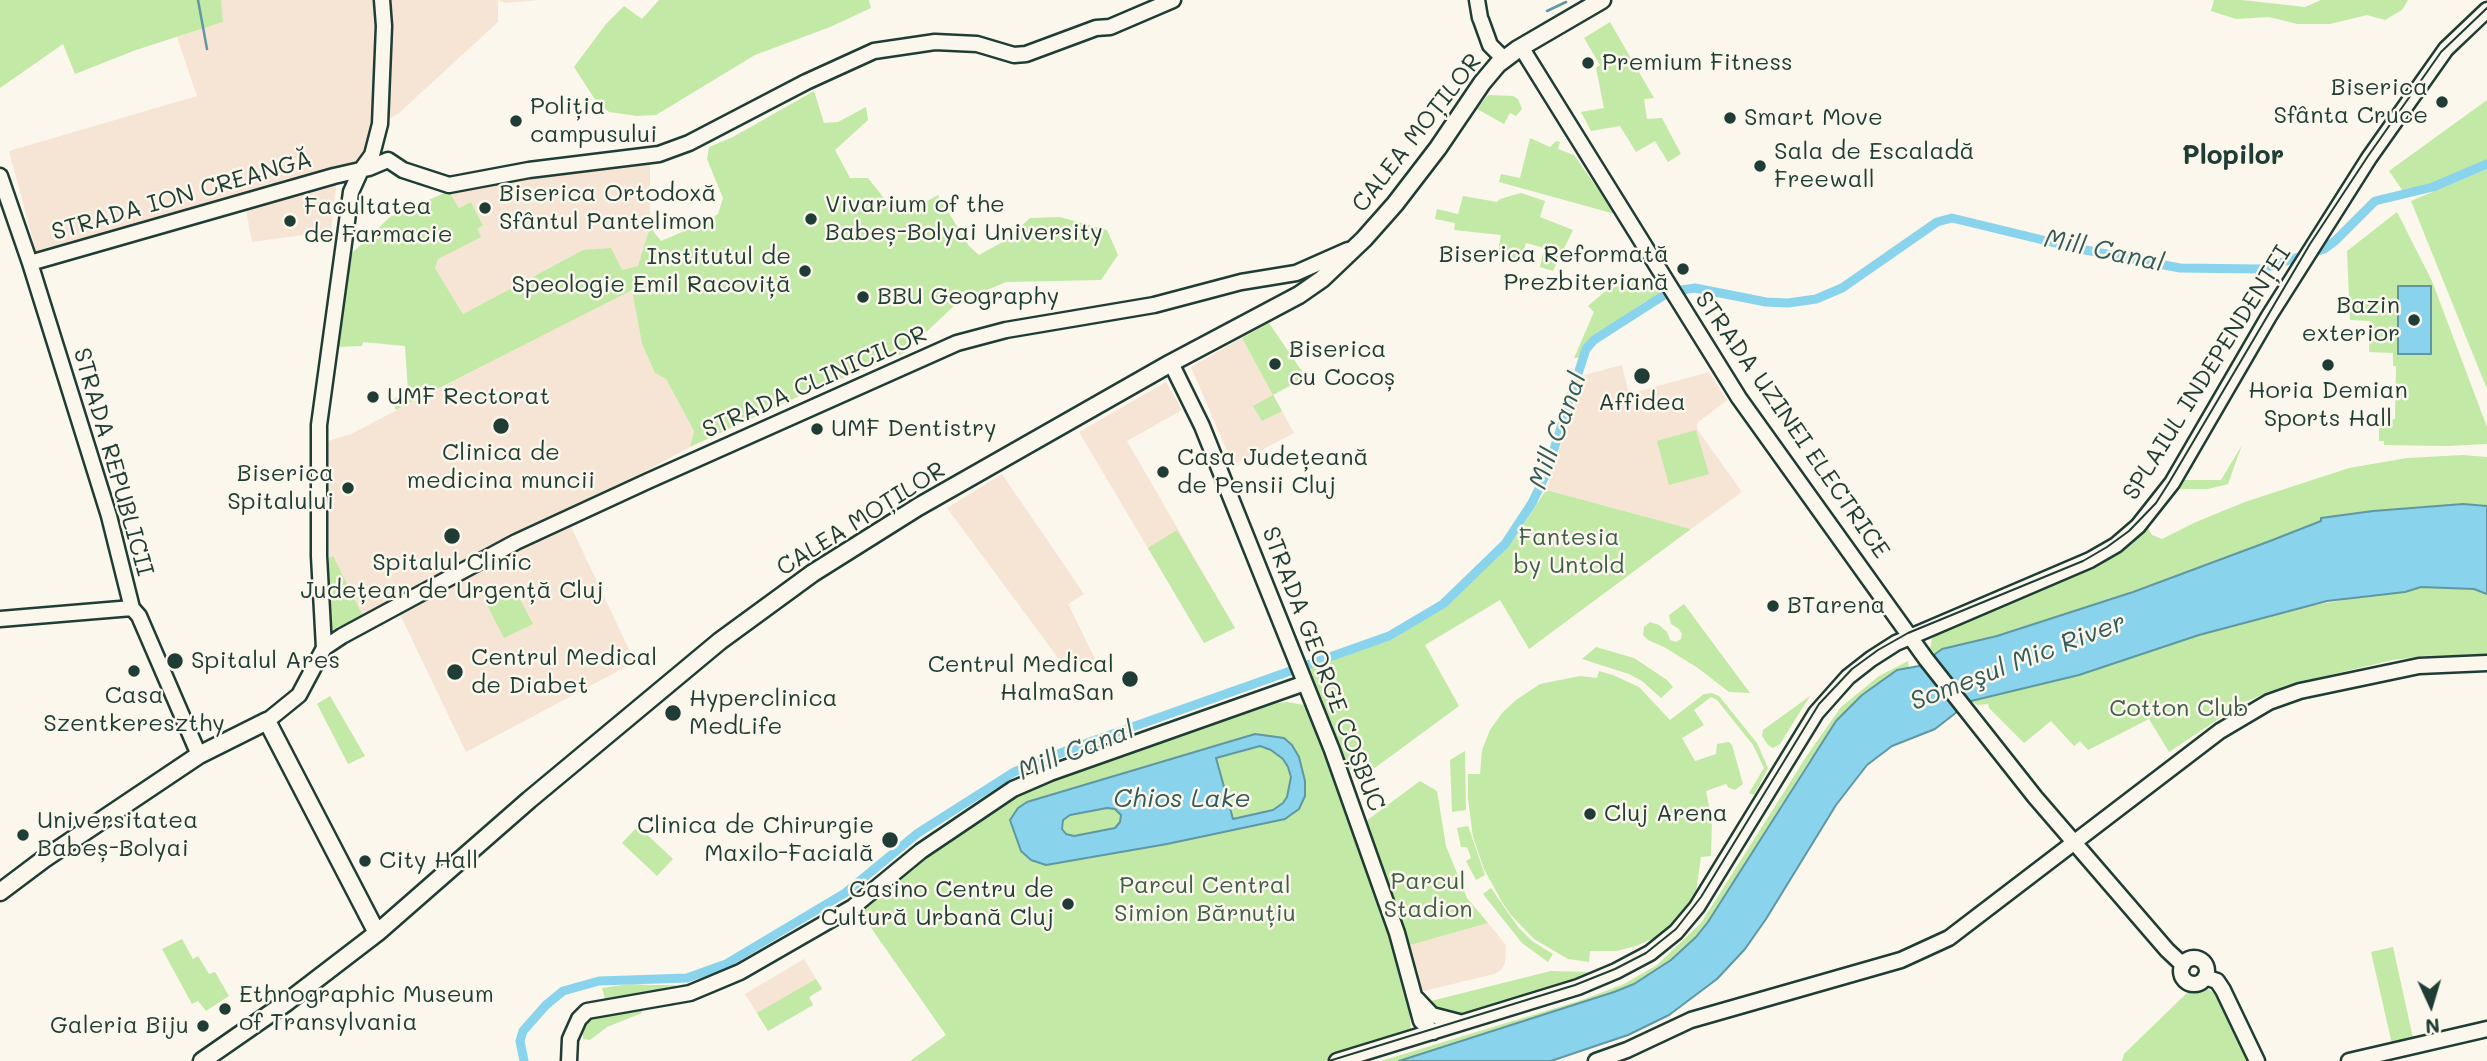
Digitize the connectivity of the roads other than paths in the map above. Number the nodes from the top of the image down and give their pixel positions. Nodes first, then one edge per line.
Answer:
1 (382, 0) edge
2 (1150, 0) edge
3 (1173, 0) edge
4 (1477, 0) edge
5 (1602, 0) edge
6 (2487, 10) edge
7 (1096, 28) junction
8 (1521, 47) junction
9 (1503, 60) junction
10 (354, 171) junction
11 (0, 176) edge
12 (1356, 247) junction
13 (30, 263) junction
14 (1171, 363) junction
15 (132, 608) junction
16 (0, 619) edge
17 (1910, 636) junction
18 (324, 648) junction
19 (2487, 663) edge
20 (1301, 672) junction
21 (267, 721) junction
22 (197, 750) junction
23 (2074, 841) junction
24 (0, 892) edge
25 (377, 933) junction
26 (1416, 998) junction
27 (1432, 1015) junction
28 (1461, 1023) junction
29 (2487, 1029) edge
30 (1436, 1031) junction
31 (202, 1061) edge
32 (569, 1061) edge
33 (1337, 1061) edge
34 (1596, 1061) edge
35 (2257, 1061) edge
36 (2349, 1061) edge

1 - 10 main road
2 - 7 main road
3 - 7 main road
4 - 9 main road
5 - 8 main road, CALEA MOȚILOR
6 - 17 main road, SPLAIUL INDEPENDENȚEI
7 - 10 main road, STRADA ION CREANGĂ
8 - 9 main road, CALEA MOȚILOR
8 - 17 main road, STRADA UZINEI ELECTRICE
9 - 12 main road, CALEA MOȚILOR
10 - 13 main road, STRADA ION CREANGĂ
10 - 18 main road
11 - 13 main road, STRADA REPUBLICII
12 - 14 main road, CALEA MOȚILOR
12 - 18 main road, STRADA CLINICILOR
13 - 15 main road, STRADA REPUBLICII
14 - 20 main road, STRADA GEORGE COȘBUC
14 - 25 main road, CALEA MOȚILOR
15 - 16 main road
15 - 22 main road, STRADA REPUBLICII
17 - 23 main road, STRADA UZINEI ELECTRICE
17 - 28 main road, SPLAIUL INDEPENDENȚEI
18 - 21 main road
19 - 23 main road
20 - 26 main road, STRADA GEORGE COȘBUC
20 - 32 main road
21 - 22 main road
21 - 25 main road
22 - 24 main road
23 - 34 main road
23 - 35 main road, STRADA UZINEI ELECTRICE
25 - 31 main road, CALEA MOȚILOR
26 - 27 main road, STRADA GEORGE COȘBUC
26 - 30 main road, STRADA GEORGE COȘBUC
27 - 28 main road
27 - 30 main road, STRADA GEORGE COȘBUC
28 - 30 main road, SPLAIUL INDEPENDENȚEI
29 - 36 main road
30 - 33 main road, SPLAIUL INDEPENDENȚEI

